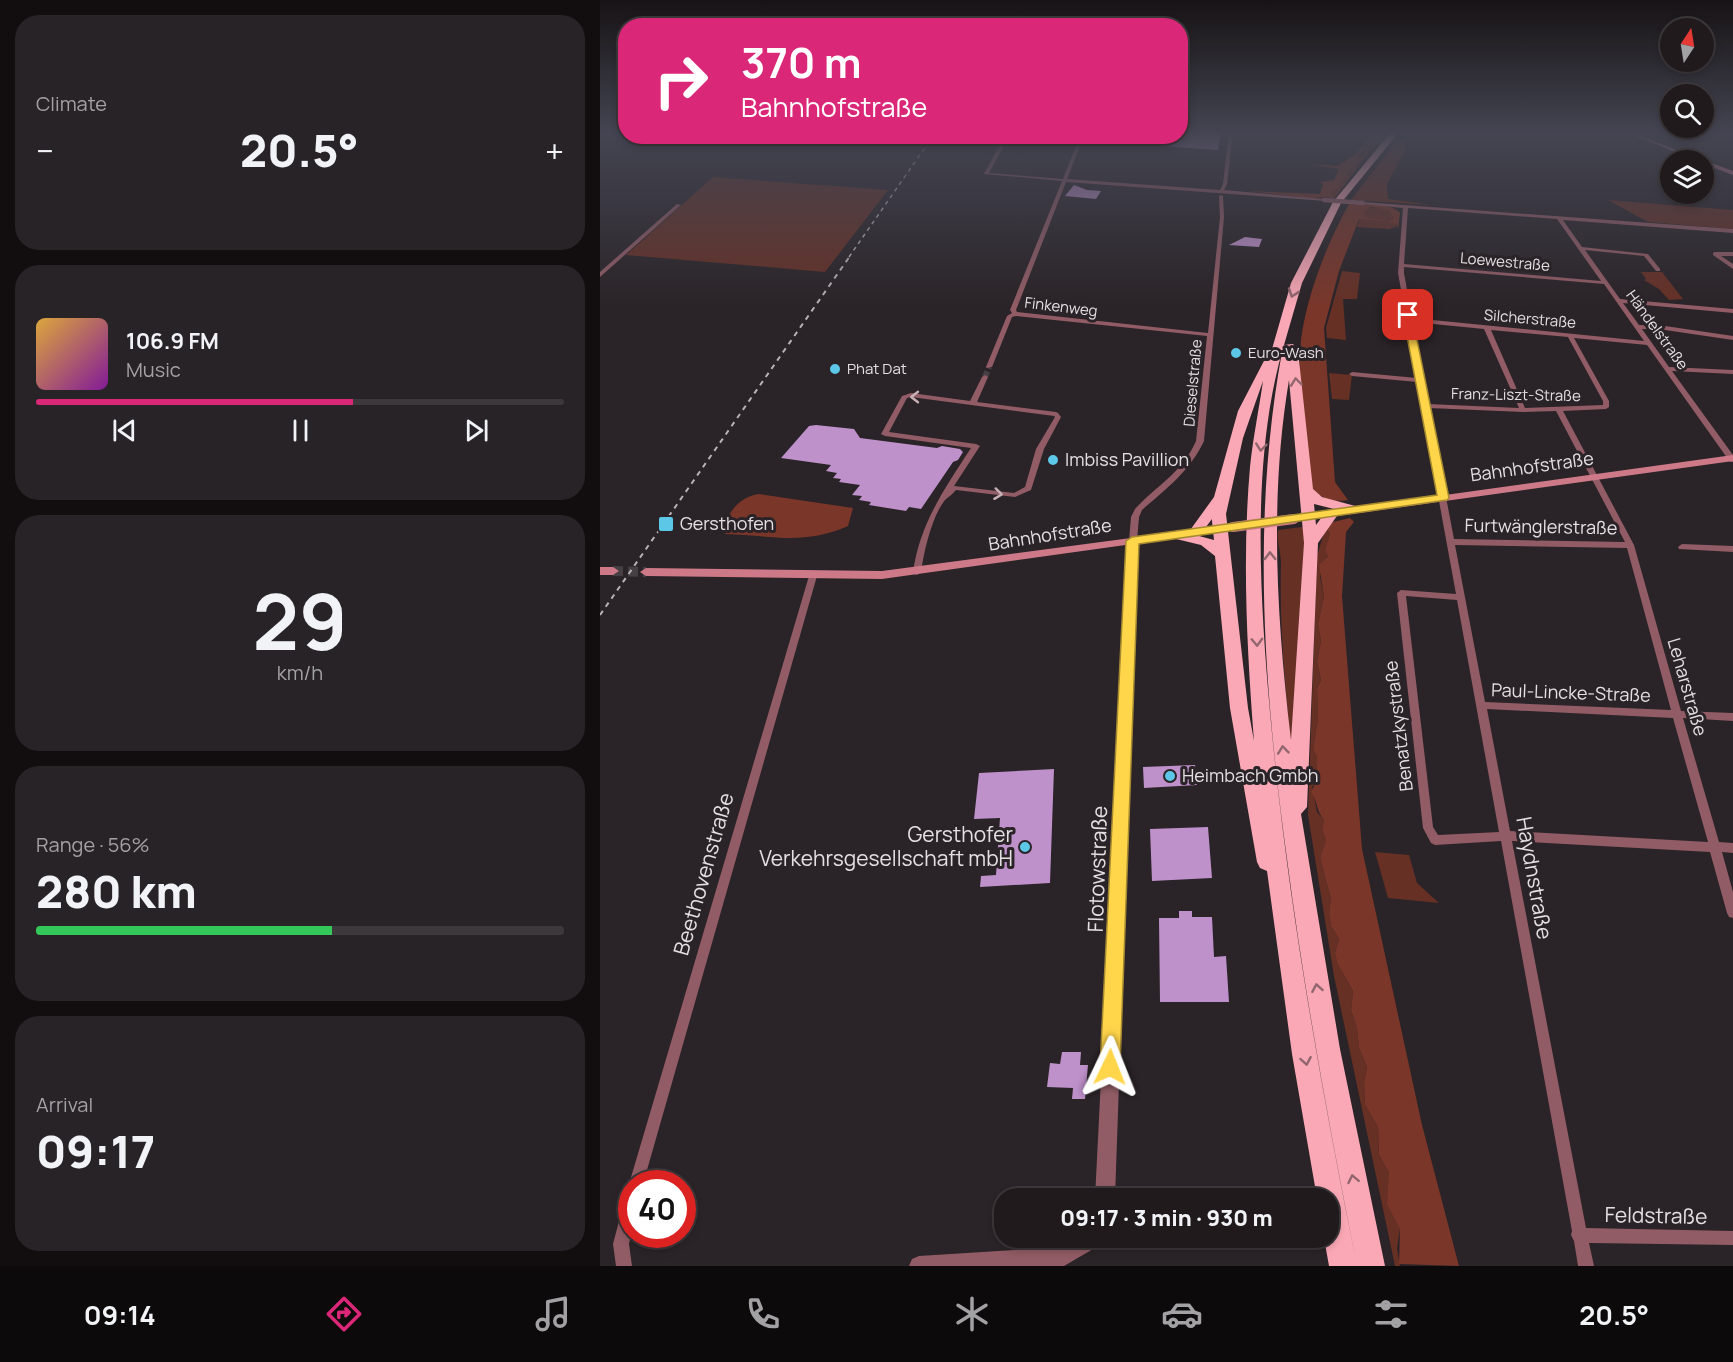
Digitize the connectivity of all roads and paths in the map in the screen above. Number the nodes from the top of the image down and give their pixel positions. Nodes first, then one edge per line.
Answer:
1 (1061, 191) edge
2 (1200, 191) edge
3 (1222, 191) edge
4 (1345, 191) edge
5 (1354, 191) edge
6 (1232, 193) junction
7 (1221, 194) junction
8 (679, 205) dead end
9 (1406, 206) junction
10 (1559, 218) junction
11 (1733, 231) edge
12 (1581, 248) junction
13 (1733, 254) edge
14 (1402, 265) junction
15 (1733, 267) edge
16 (1659, 270) dead end
17 (600, 275) edge
18 (1607, 283) junction
19 (1620, 301) junction
20 (1733, 311) edge
21 (1015, 314) junction
22 (1409, 320) junction
23 (1638, 327) junction
24 (1487, 328) junction
25 (1211, 335) junction
26 (1570, 336) junction
27 (1291, 337) junction
28 (1733, 338) edge
29 (1649, 343) junction
30 (1277, 348) junction
31 (989, 367) tunnel mouth
32 (1669, 369) junction
33 (1733, 372) edge
34 (1352, 374) dead end
35 (985, 377) tunnel mouth
36 (1419, 380) junction
37 (973, 402) junction
38 (1425, 406) junction
39 (1523, 410) junction
40 (1559, 410) junction
41 (1733, 459) edge
42 (1593, 477) junction
43 (1305, 491) junction
44 (944, 498) junction
45 (1443, 498) junction
46 (1219, 500) junction
47 (1354, 510) junction
48 (1332, 513) junction
49 (1301, 518) junction
50 (1226, 528) junction
51 (1195, 532) junction
52 (1177, 535) junction
53 (1132, 541) junction
54 (1451, 542) junction
55 (1311, 543) junction
56 (1630, 545) junction
57 (1682, 547) dead end
58 (1733, 549) edge
59 (1221, 554) junction
60 (600, 571) edge
61 (613, 571) tunnel mouth
62 (646, 572) tunnel mouth
63 (917, 572) junction
64 (813, 576) junction
65 (1460, 597) junction
66 (1480, 705) junction
67 (1678, 714) junction
68 (1733, 717) edge
69 (1507, 836) junction
70 (1714, 846) junction
71 (1733, 848) edge
72 (1296, 850) junction
73 (1733, 913) edge
74 (1287, 941) junction
75 (640, 1170) edge
76 (1105, 1188) edge
77 (1578, 1235) junction
78 (1733, 1238) edge
79 (621, 1248) edge
80 (1076, 1248) edge
81 (624, 1266) edge
82 (919, 1266) edge
83 (1343, 1266) edge
84 (1371, 1266) edge
85 (1586, 1266) edge

1 - 21 street, Finkenweg
2 - 7 street
3 - 7 street, Dieselstraße
4 -> 30 highway
5 - 27 highway
6 - 7 street
6 - 7 street
6 - 9 street, bridge
7 - 25 street, Dieselstraße
8 - 17 street
9 - 10 street
9 - 14 street, Haydnstraße
10 - 11 street
10 - 12 street, Händelstraße
12 - 16 street
12 - 18 street, Händelstraße
13 - 15 street
14 - 18 street, Loewestraße
14 - 22 street, Haydnstraße
18 - 19 street, Händelstraße
19 - 20 street
19 - 23 street, Händelstraße
21 - 25 street, Finkenweg
21 - 31 street
22 - 24 street, Silcherstraße
22 - 36 street, Haydnstraße
23 - 28 street
23 - 29 street, Händelstraße
24 - 26 street, Silcherstraße
24 - 39 street
25 - 53 street, Dieselstraße
26 - 29 street, Silcherstraße
26 - 40 street, Franz-Liszt-Straße
43 -> 27 highway
72 -> 27 highway
29 - 32 street, Händelstraße
30 - 46 highway
30 -> 74 highway
32 - 33 street
32 - 41 street, Händelstraße
34 - 36 street
35 - 37 street
36 - 38 street, Haydnstraße
44 -> 37 street
37 -> 44 street
38 - 39 street, Franz-Liszt-Straße
38 - 45 street, Haydnstraße
39 - 40 street, Franz-Liszt-Straße
40 - 42 street, Leharstraße
41 - 42 main road, Bahnhofstraße
42 - 45 main road, Bahnhofstraße
42 - 56 street, Leharstraße
43 - 47 highway
43 - 49 highway
44 - 63 street
45 - 47 main road, Bahnhofstraße
45 - 54 street, Haydnstraße
46 - 50 highway
46 - 51 highway
47 - 48 main road, Bahnhofstraße
48 - 49 main road, Bahnhofstraße
48 - 55 highway
49 - 50 main road, Bahnhofstraße, bridge
49 - 55 highway
50 - 51 main road, Bahnhofstraße
50 - 59 highway
51 - 52 main road, Bahnhofstraße
52 - 53 main road, Bahnhofstraße
52 - 59 highway
53 - 63 main road, Bahnhofstraße
53 - 76 street, Flotowstraße
54 - 56 street, Furtwänglerstraße
54 - 65 street, Haydnstraße
55 - 72 highway
56 - 67 street, Leharstraße
57 - 58 street
59 - 74 highway
60 - 61 main road
62 - 64 main road, Bahnhofstraße
63 - 64 main road, Bahnhofstraße
64 - 75 street, Beethovenstraße
65 - 66 street, Haydnstraße
65 - 69 street, Benatzkystraße
66 - 67 street, Paul-Lincke-Straße
66 - 69 street, Haydnstraße
67 - 68 street, Paul-Lincke-Straße
67 - 70 street, Leharstraße
69 - 70 street
69 - 77 street, Haydnstraße
70 - 71 street
70 - 73 street, Leharstraße
84 -> 72 highway
74 -> 83 highway
77 - 78 street, Feldstraße
77 - 85 street, Haydnstraße
79 - 81 street
80 - 82 street

